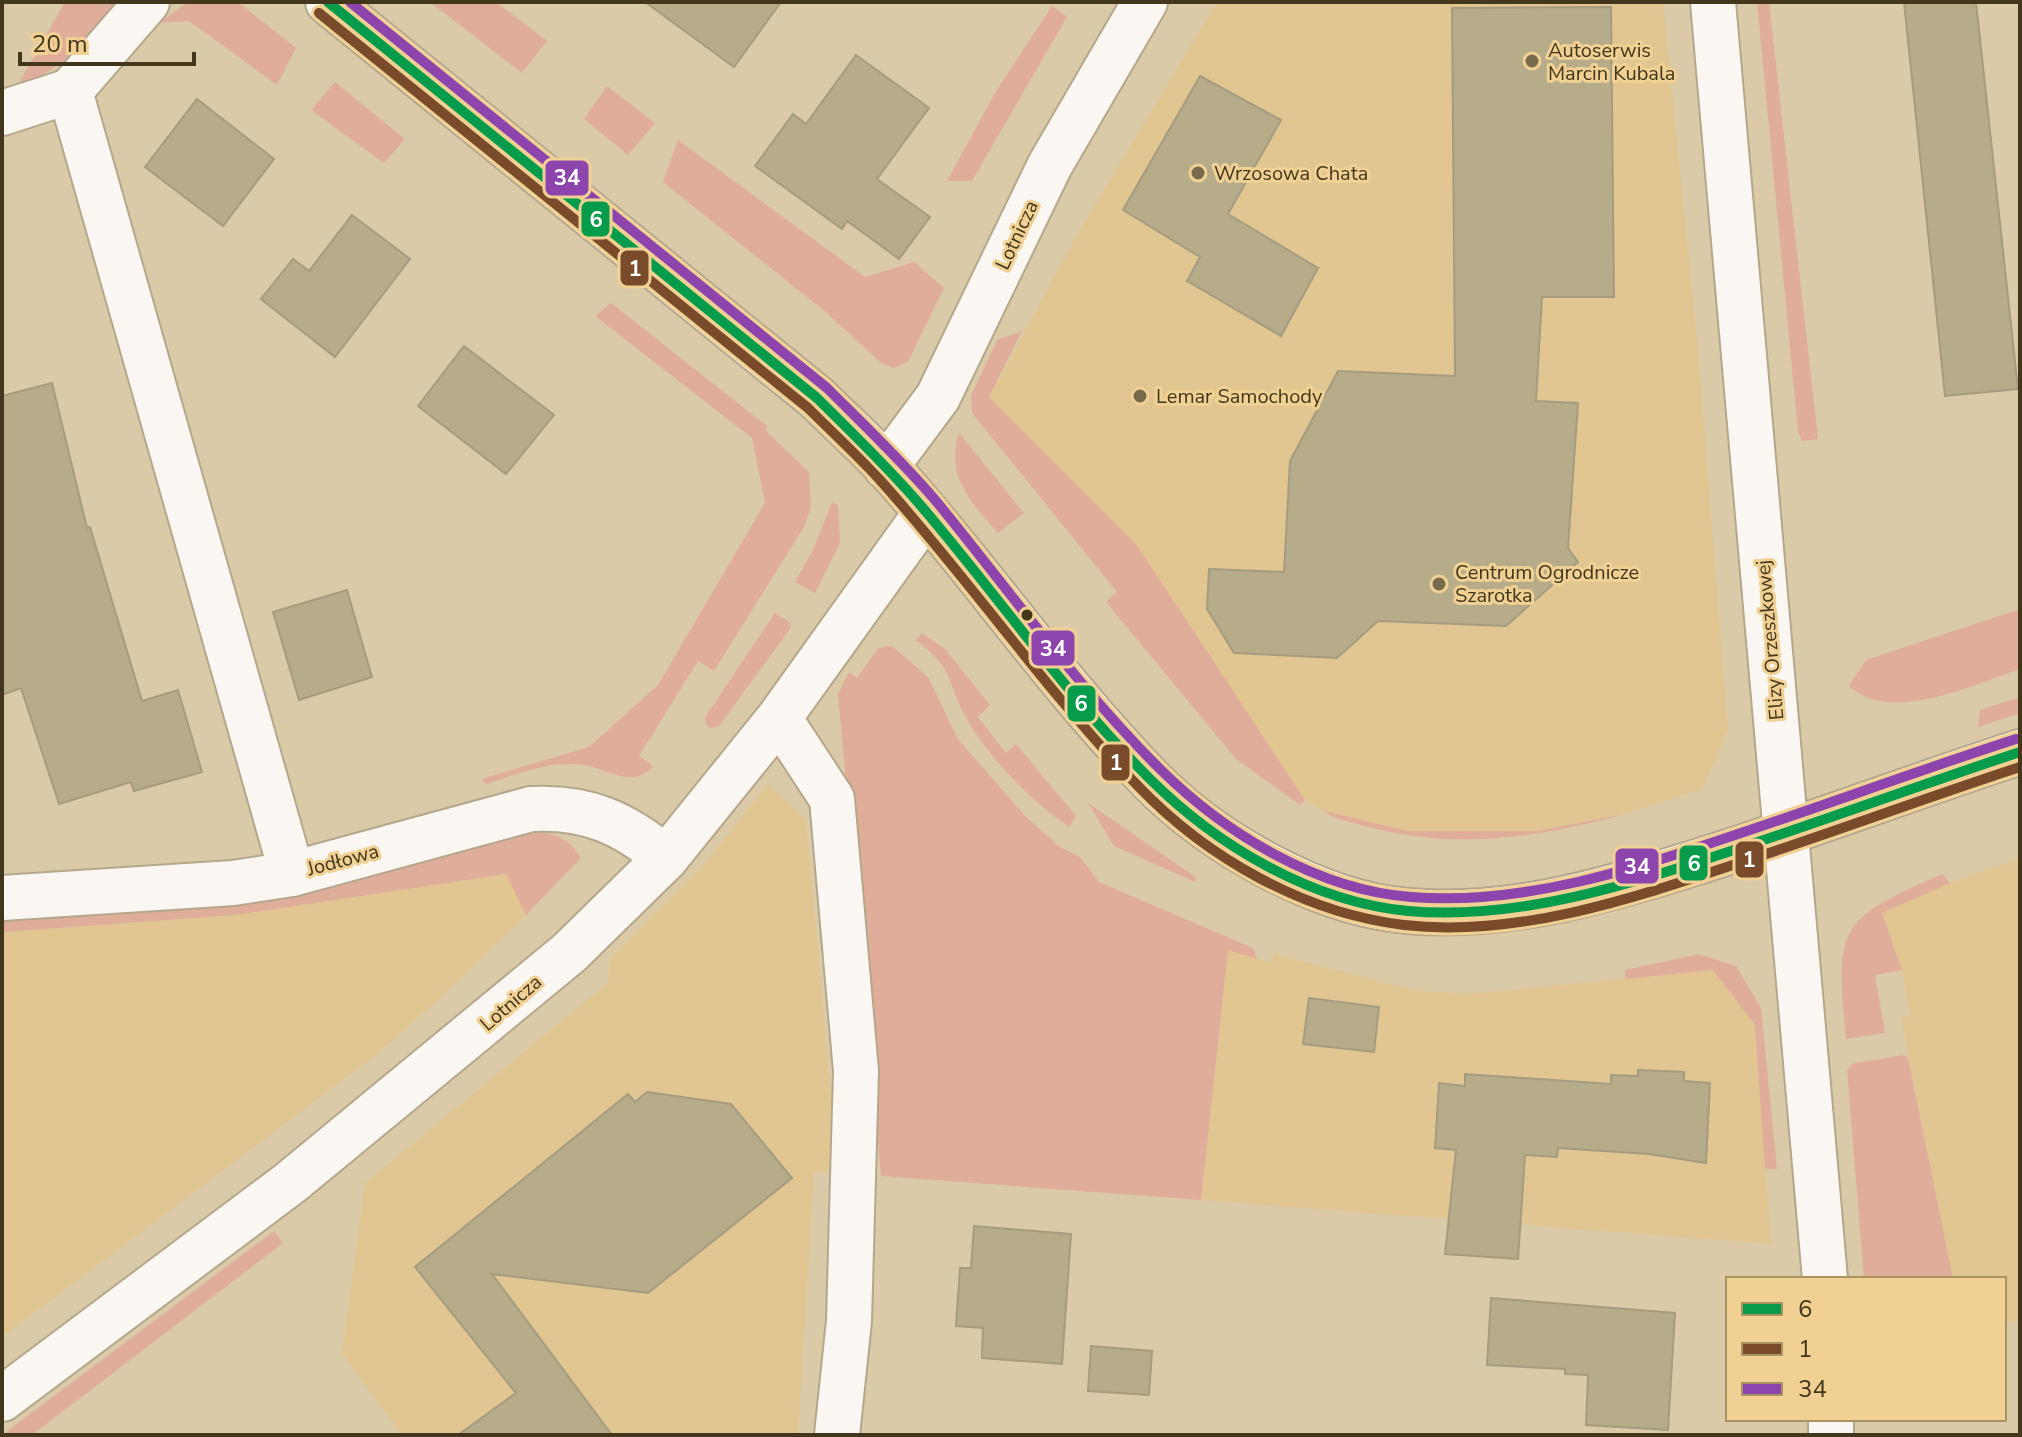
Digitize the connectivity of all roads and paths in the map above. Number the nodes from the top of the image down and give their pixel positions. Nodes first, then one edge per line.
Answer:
1 (147, 2) edge
2 (328, 2) edge
3 (1145, 2) edge
4 (1713, 2) edge
5 (70, 91) junction
6 (2, 113) edge
7 (886, 467) junction
8 (926, 513) junction
9 (779, 718) junction
10 (2020, 752) edge
11 (1787, 832) junction
12 (666, 858) junction
13 (292, 874) junction
14 (2, 898) edge
15 (1825, 1277) edge
16 (2, 1399) edge
17 (837, 1435) edge

1 - 5 street
2 - 7 street
3 - 7 street, Lotnicza
4 - 11 street, Elizy Orzeszkowej
5 - 6 street
5 - 13 street
7 - 8 street
8 - 9 street, Lotnicza
8 - 11 street
9 - 12 street, Lotnicza
9 - 17 street
10 - 11 street
11 - 15 street, Elizy Orzeszkowej
12 - 13 street, Jodłowa
12 - 16 street, Lotnicza
13 - 14 street, Jodłowa

